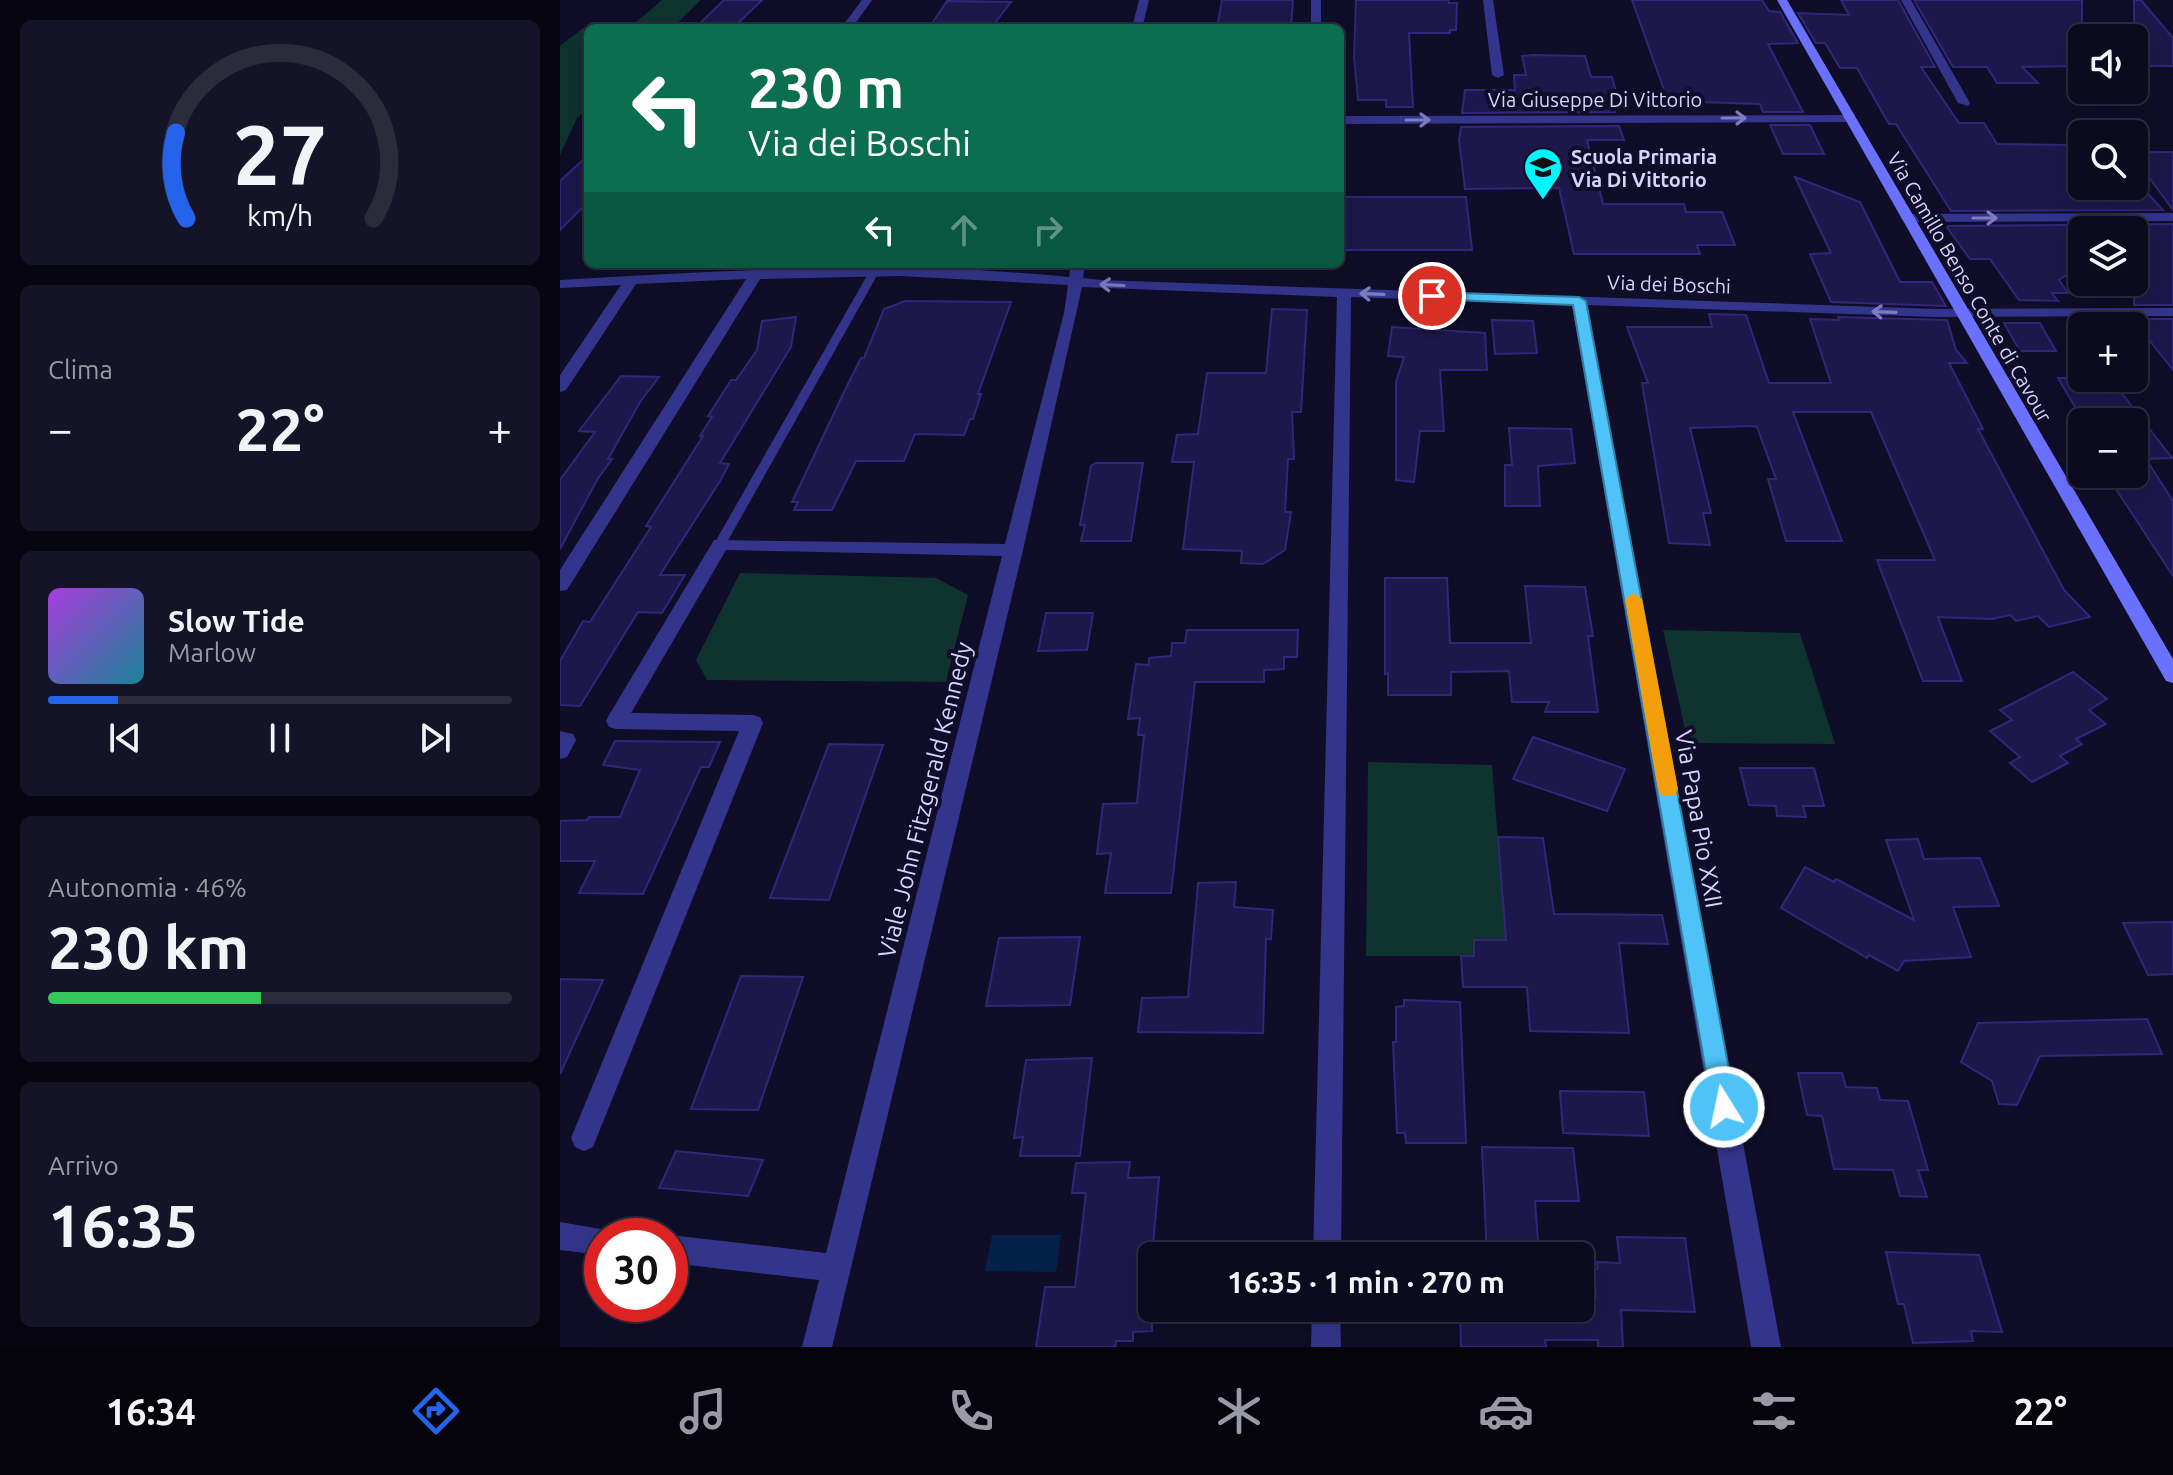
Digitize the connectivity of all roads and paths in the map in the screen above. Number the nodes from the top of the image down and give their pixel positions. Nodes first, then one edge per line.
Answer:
1 (867, 0) edge
2 (1144, 0) edge
3 (1316, 0) edge
4 (1488, 0) edge
5 (1782, 0) edge
6 (1906, 0) edge
7 (849, 24) edge
8 (1138, 24) edge
9 (1316, 24) edge
10 (1498, 75) dead end
11 (1964, 103) dead end
12 (1850, 118) junction
13 (1344, 120) edge
14 (2173, 217) edge
15 (1907, 218) junction
16 (874, 272) junction
17 (1077, 273) edge
18 (756, 274) junction
19 (632, 280) junction
20 (560, 284) edge
21 (1344, 293) junction
22 (1579, 301) junction
23 (1962, 312) junction
24 (2173, 312) edge
25 (560, 387) edge
26 (720, 544) junction
27 (1014, 550) junction
28 (560, 585) edge
29 (2173, 676) edge
30 (560, 739) edge
31 (560, 751) edge
32 (584, 1138) dead end
33 (560, 1236) edge
34 (584, 1239) edge
35 (1327, 1242) edge
36 (688, 1251) edge
37 (837, 1268) junction
38 (1326, 1322) edge
39 (817, 1347) edge
40 (1326, 1347) edge
41 (1766, 1347) edge

1 - 7 street
2 - 8 street
3 - 9 street
4 - 10 street
5 - 12 street, Via Camillo Benso Conte di Cavour
6 - 11 street
13 -> 12 street, Via Giuseppe Di Vittorio
12 - 15 street, Via Camillo Benso Conte di Cavour
15 -> 14 street
15 - 23 street, Via Camillo Benso Conte di Cavour
16 - 17 street, Via dei Boschi
16 - 18 street, Via dei Boschi
16 - 26 lane
21 -> 17 street, Via dei Boschi
17 - 27 street, Viale John Fitzgerald Kennedy
18 - 19 street, Via dei Boschi
18 - 28 street
19 - 20 street, Via dei Boschi
19 - 25 street
22 -> 21 street, Via dei Boschi
21 - 35 street
23 -> 22 street, Via dei Boschi
22 - 41 street, Via Papa Pio XXII
23 - 24 street, Via dei Boschi
23 - 29 street, Via Camillo Benso Conte di Cavour
26 - 27 street
26 - 32 street
27 - 37 street, Viale John Fitzgerald Kennedy
30 - 31 street
33 - 34 street
36 - 37 street
37 - 39 street, Viale John Fitzgerald Kennedy
38 - 40 street

